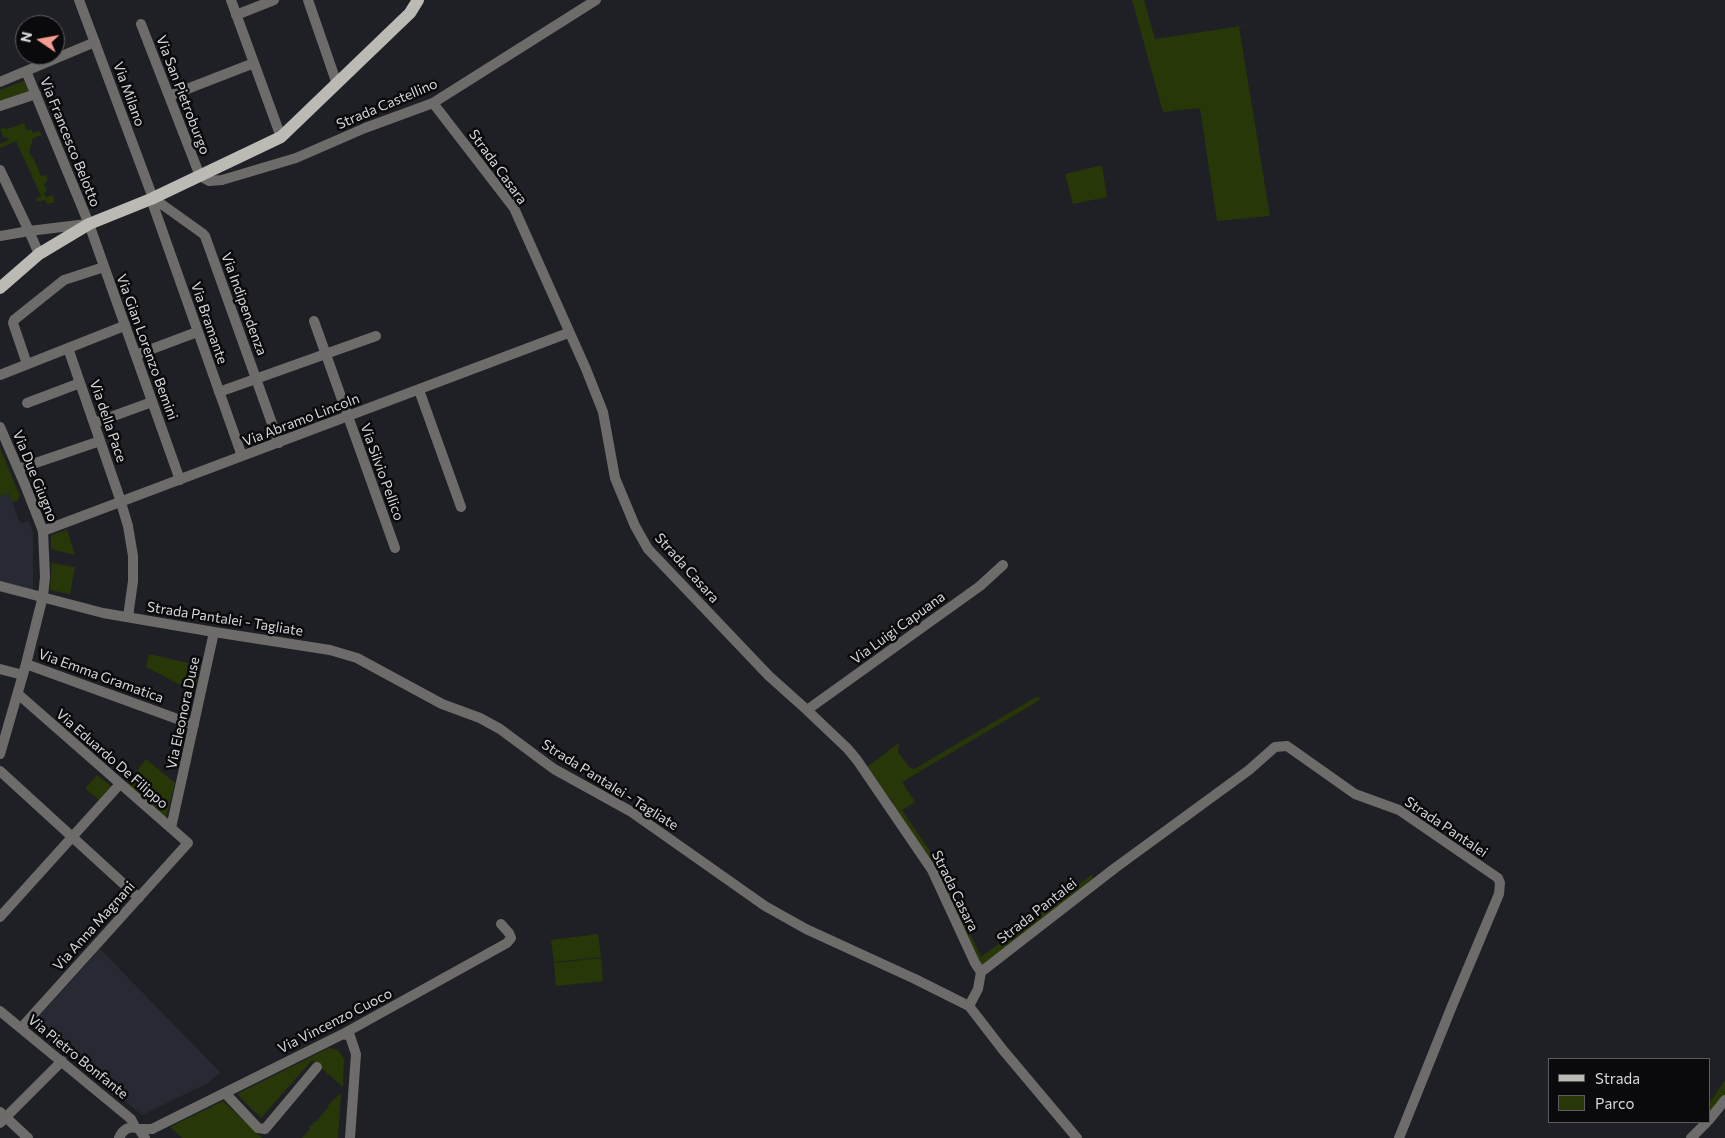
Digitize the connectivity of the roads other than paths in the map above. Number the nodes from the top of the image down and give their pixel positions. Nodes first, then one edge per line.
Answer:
1 (79, 0) edge
2 (231, 0) edge
3 (274, 0) edge
4 (308, 0) edge
5 (418, 0) edge
6 (596, 0) edge
7 (236, 15) junction
8 (140, 24) dead end
9 (95, 42) junction
10 (254, 63) junction
11 (26, 71) junction
12 (0, 82) edge
13 (338, 84) junction
14 (36, 94) junction
15 (169, 96) junction
16 (433, 103) junction
17 (0, 106) edge
18 (281, 137) junction
19 (1, 172) edge
20 (200, 176) junction
21 (152, 198) junction
22 (88, 224) junction
23 (29, 231) junction
24 (0, 236) edge
25 (39, 254) junction
26 (104, 267) junction
27 (0, 288) edge
28 (314, 322) dead end
29 (124, 326) junction
30 (197, 332) junction
31 (568, 333) junction
32 (376, 336) dead end
33 (68, 348) junction
34 (326, 354) junction
35 (136, 355) junction
36 (27, 364) junction
37 (0, 375) edge
38 (256, 379) junction
39 (80, 383) junction
40 (419, 390) junction
41 (219, 392) junction
42 (152, 402) junction
43 (27, 403) dead end
44 (348, 416) junction
45 (94, 423) junction
46 (0, 427) edge
47 (100, 441) junction
48 (279, 443) junction
49 (242, 456) junction
50 (18, 469) junction
51 (180, 480) junction
52 (121, 502) junction
53 (461, 507) dead end
54 (43, 532) junction
55 (395, 548) dead end
56 (1003, 565) dead end
57 (0, 586) edge
58 (43, 596) junction
59 (128, 618) junction
60 (214, 632) junction
61 (26, 664) junction
62 (0, 669) edge
63 (23, 675) junction
64 (18, 694) junction
65 (807, 710) junction
66 (194, 725) junction
67 (0, 754) edge
68 (0, 771) edge
69 (120, 784) junction
70 (171, 828) junction
71 (72, 838) junction
72 (188, 843) joint
73 (139, 898) junction
74 (0, 918) edge
75 (501, 924) dead end
76 (981, 972) junction
77 (969, 1006) junction
78 (0, 1011) edge
79 (21, 1028) junction
80 (343, 1034) junction
81 (62, 1061) junction
82 (317, 1067) dead end
83 (225, 1092) junction
84 (1725, 1100) edge
85 (2, 1117) edge
86 (1710, 1119) edge
87 (1706, 1123) edge
88 (137, 1128) junction
89 (148, 1135) edge
90 (28, 1138) edge
91 (120, 1138) edge
92 (350, 1138) edge
93 (1077, 1138) edge
94 (1399, 1138) edge
95 (1691, 1138) edge

1 - 9 street, Via Milano
2 - 7 street
3 - 7 street
4 - 13 street
5 - 13 main road
6 - 16 street, Strada Castellino
7 - 10 street
8 - 15 street, Via San Pietroburgo
9 - 11 street
9 - 21 street, Via Milano
10 - 15 street
10 - 18 street
11 - 12 street
11 - 14 street, Via Francesco Belotto
13 - 18 main road
14 - 17 street
14 - 22 street, Via Francesco Belotto
15 - 20 street, Via San Pietroburgo
16 - 20 street, Strada Castellino
16 - 31 street, Strada Casara
18 - 20 main road
19 - 23 street
20 - 21 main road
21 - 22 main road
21 - 30 street, Via Bramante
21 - 38 street, Via Indipendenza
22 - 23 street
22 - 25 main road
22 - 26 street, Via Gian Lorenzo Bemini
23 - 24 street
23 - 25 street
25 - 27 main road
26 - 29 street, Via Gian Lorenzo Bemini
26 - 36 street
28 - 34 street, Via Silvio Pellico
29 - 33 street
29 - 35 street, Via Gian Lorenzo Bemini
30 - 35 street
30 - 41 street, Via Bramante
31 - 40 street, Via Abramo Lincoln
31 - 65 street, Strada Casara
32 - 34 street
33 - 36 street
33 - 39 street, Via della Pace
34 - 38 street
34 - 44 street, Via Silvio Pellico
35 - 42 street, Via Gian Lorenzo Bemini
36 - 37 street
38 - 41 street
38 - 48 street, Via Indipendenza
39 - 43 street
39 - 45 street, Via della Pace
40 - 44 street, Via Abramo Lincoln
40 - 53 street
41 - 49 street, Via Bramante
42 - 45 street
42 - 51 street, Via Gian Lorenzo Bemini
44 - 48 street, Via Abramo Lincoln
44 - 55 street, Via Silvio Pellico
45 - 47 street, Via della Pace
46 - 50 street, Via Due Giugno
47 - 50 street
47 - 52 street, Via della Pace
48 - 49 street, Via Abramo Lincoln
49 - 51 street, Via Abramo Lincoln
50 - 54 street, Via Due Giugno
51 - 52 street, Via Abramo Lincoln
52 - 54 street, Via Abramo Lincoln
52 - 59 street, Via della Pace
54 - 58 street, Via Due Giugno
56 - 65 street, Via Luigi Capuana
57 - 58 street, Strada Pantalei - Tagliate
58 - 59 street, Strada Pantalei - Tagliate
58 - 61 street, Via Due Giugno
59 - 60 street, Strada Pantalei - Tagliate
60 - 66 street, Via Eleonora Duse
60 - 77 street, Strada Pantalei - Tagliate
61 - 63 street, Via Due Giugno
61 - 66 street, Via Emma Gramatica
62 - 63 street
63 - 64 street, Via Due Giugno
64 - 67 street, Via Due Giugno
64 - 69 street, Via Eduardo De Filippo
65 - 76 street, Strada Casara
66 - 70 street, Via Eleonora Duse
68 - 71 street
69 - 70 street, Via Eduardo De Filippo
69 - 71 street
70 - 72 street, Via Eduardo De Filippo
71 - 73 street
71 - 74 street
72 - 73 street, Via Anna Magnani
73 - 79 street, Via Anna Magnani
75 - 80 street, Via Vincenzo Cuoco
76 - 77 street
76 - 94 street, Strada Pantalei
77 - 93 street
78 - 79 street, Via Pietro Bonfante
79 - 81 street, Via Pietro Bonfante
80 - 83 street, Via Vincenzo Cuoco
80 - 92 street
81 - 85 street
81 - 88 street, Via Pietro Bonfante
82 - 83 street
83 - 89 street, Via Vincenzo Cuoco
84 - 86 street
85 - 90 street
87 - 95 street
88 - 89 street, Via Vincenzo Cuoco
88 - 91 street

